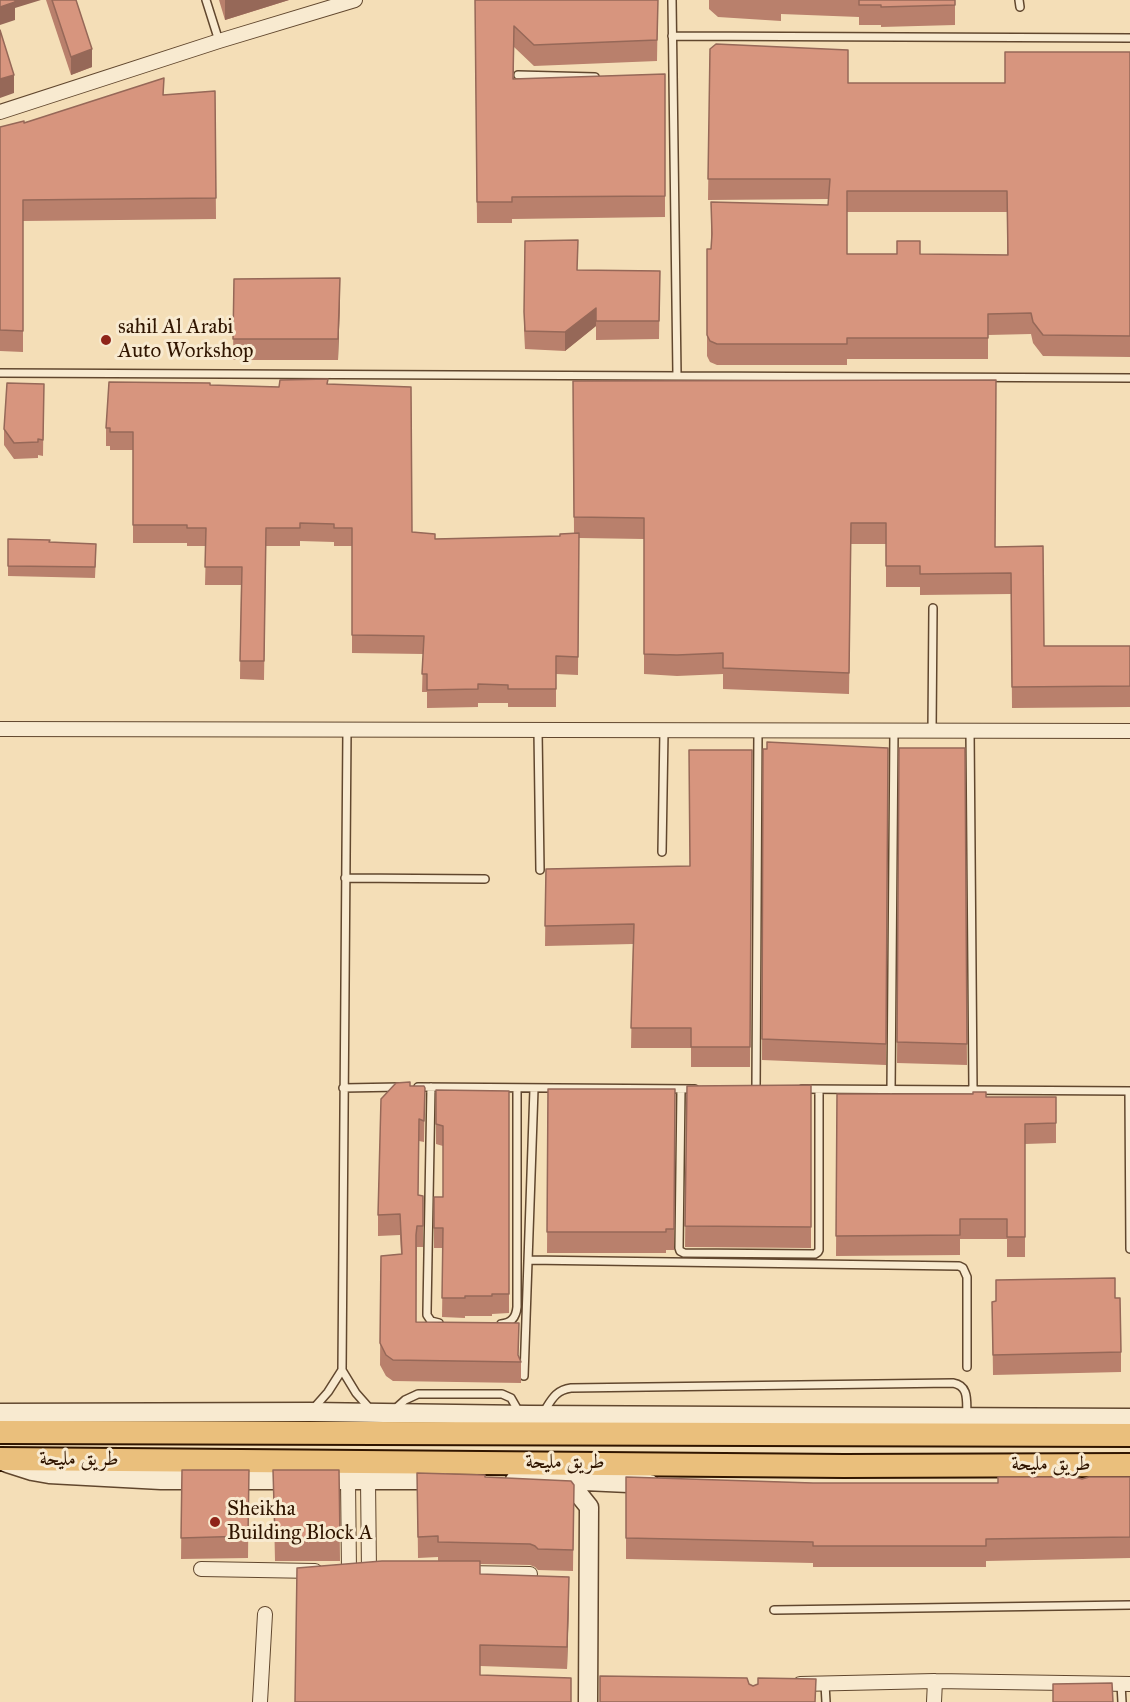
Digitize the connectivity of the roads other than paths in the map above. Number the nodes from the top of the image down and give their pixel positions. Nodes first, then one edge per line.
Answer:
1 (206, 0) edge
2 (355, 0) edge
3 (672, 0) edge
4 (672, 36) junction
5 (1130, 38) edge
6 (219, 41) junction
7 (518, 75) dead end
8 (602, 77) edge
9 (661, 78) edge
10 (673, 79) junction
11 (0, 112) edge
12 (0, 373) edge
13 (677, 375) junction
14 (1130, 378) edge
15 (933, 608) dead end
16 (0, 729) edge
17 (347, 729) junction
18 (538, 731) junction
19 (664, 731) junction
20 (758, 731) junction
21 (894, 731) junction
22 (932, 731) junction
23 (970, 731) junction
24 (1130, 731) edge
25 (662, 852) dead end
26 (540, 870) dead end
27 (345, 878) junction
28 (485, 879) dead end
29 (431, 1087) junction
30 (343, 1088) junction
31 (517, 1088) junction
32 (534, 1089) junction
33 (681, 1089) junction
34 (703, 1089) edge
35 (746, 1089) edge
36 (756, 1089) junction
37 (767, 1089) edge
38 (798, 1089) edge
39 (819, 1089) junction
40 (891, 1090) junction
41 (973, 1090) junction
42 (1129, 1091) edge
43 (1130, 1249) edge
44 (528, 1260) junction
45 (445, 1323) edge
46 (489, 1324) edge
47 (967, 1367) dead end
48 (342, 1370) junction
49 (524, 1376) dead end
50 (7, 1411) edge
51 (310, 1412) junction
52 (382, 1413) junction
53 (967, 1418) junction
54 (1130, 1418) edge
55 (536, 1419) junction
56 (0, 1431) edge
57 (1130, 1435) edge
58 (0, 1460) edge
59 (1047, 1465) junction
60 (1130, 1465) edge
61 (844, 1466) junction
62 (348, 1480) junction
63 (368, 1480) junction
64 (563, 1480) junction
65 (616, 1483) junction
66 (664, 1484) edge
67 (1082, 1487) edge
68 (817, 1488) edge
69 (589, 1507) junction
70 (201, 1569) dead end
71 (337, 1571) junction
72 (450, 1572) edge
73 (530, 1574) edge
74 (1130, 1605) edge
75 (774, 1610) dead end
76 (265, 1614) dead end
77 (935, 1681) junction
78 (783, 1684) edge
79 (825, 1684) junction
80 (1126, 1684) edge
81 (591, 1692) edge
82 (260, 1702) edge
83 (826, 1702) edge
84 (934, 1702) edge
85 (1122, 1702) edge

1 - 6 lane
2 - 6 street
3 - 4 lane
4 - 5 lane
4 - 10 lane
6 - 11 street
7 - 8 lane
9 - 10 lane
10 - 13 lane
12 - 13 lane
13 - 14 lane
15 - 22 lane
16 - 17 street
17 - 18 street
17 - 27 lane
18 - 19 street
18 - 26 lane
19 - 20 street
19 - 25 lane
20 - 21 street
20 - 36 lane
21 - 22 street
21 - 40 lane
22 - 23 street
23 - 24 street
23 - 41 lane
27 - 28 lane
27 - 30 lane
29 - 30 lane
29 - 31 lane
29 - 45 lane
30 - 48 lane
31 - 32 lane
31 - 46 lane
32 - 33 lane
32 - 44 lane
33 - 34 lane
33 - 39 lane
35 - 36 lane
36 - 37 lane
38 - 39 lane
39 - 40 lane
40 - 41 lane
41 - 42 lane
42 - 43 lane
44 - 47 lane
44 - 49 lane
48 - 51 lane
48 - 52 lane
50 - 51 street
51 - 52 street
52 - 55 street
53 - 54 street
53 - 55 street
53 - 55 lane
55 - 56 main road, طريق مليحة
55 - 57 main road, طريق مليحة
58 - 61 main road, طريق مليحة
58 - 62 street
59 - 60 main road, طريق مليحة
59 - 61 main road, طريق مليحة
59 - 67 main road
61 - 68 main road
62 - 63 street
62 - 71 street
63 - 64 street
63 - 71 street
64 - 65 street
64 - 69 street
65 - 66 street
65 - 69 street
69 - 81 street
70 - 71 street
72 - 73 street
74 - 75 lane
76 - 82 street
77 - 79 street
77 - 80 street
77 - 84 street
78 - 79 street
79 - 83 lane
80 - 85 lane

